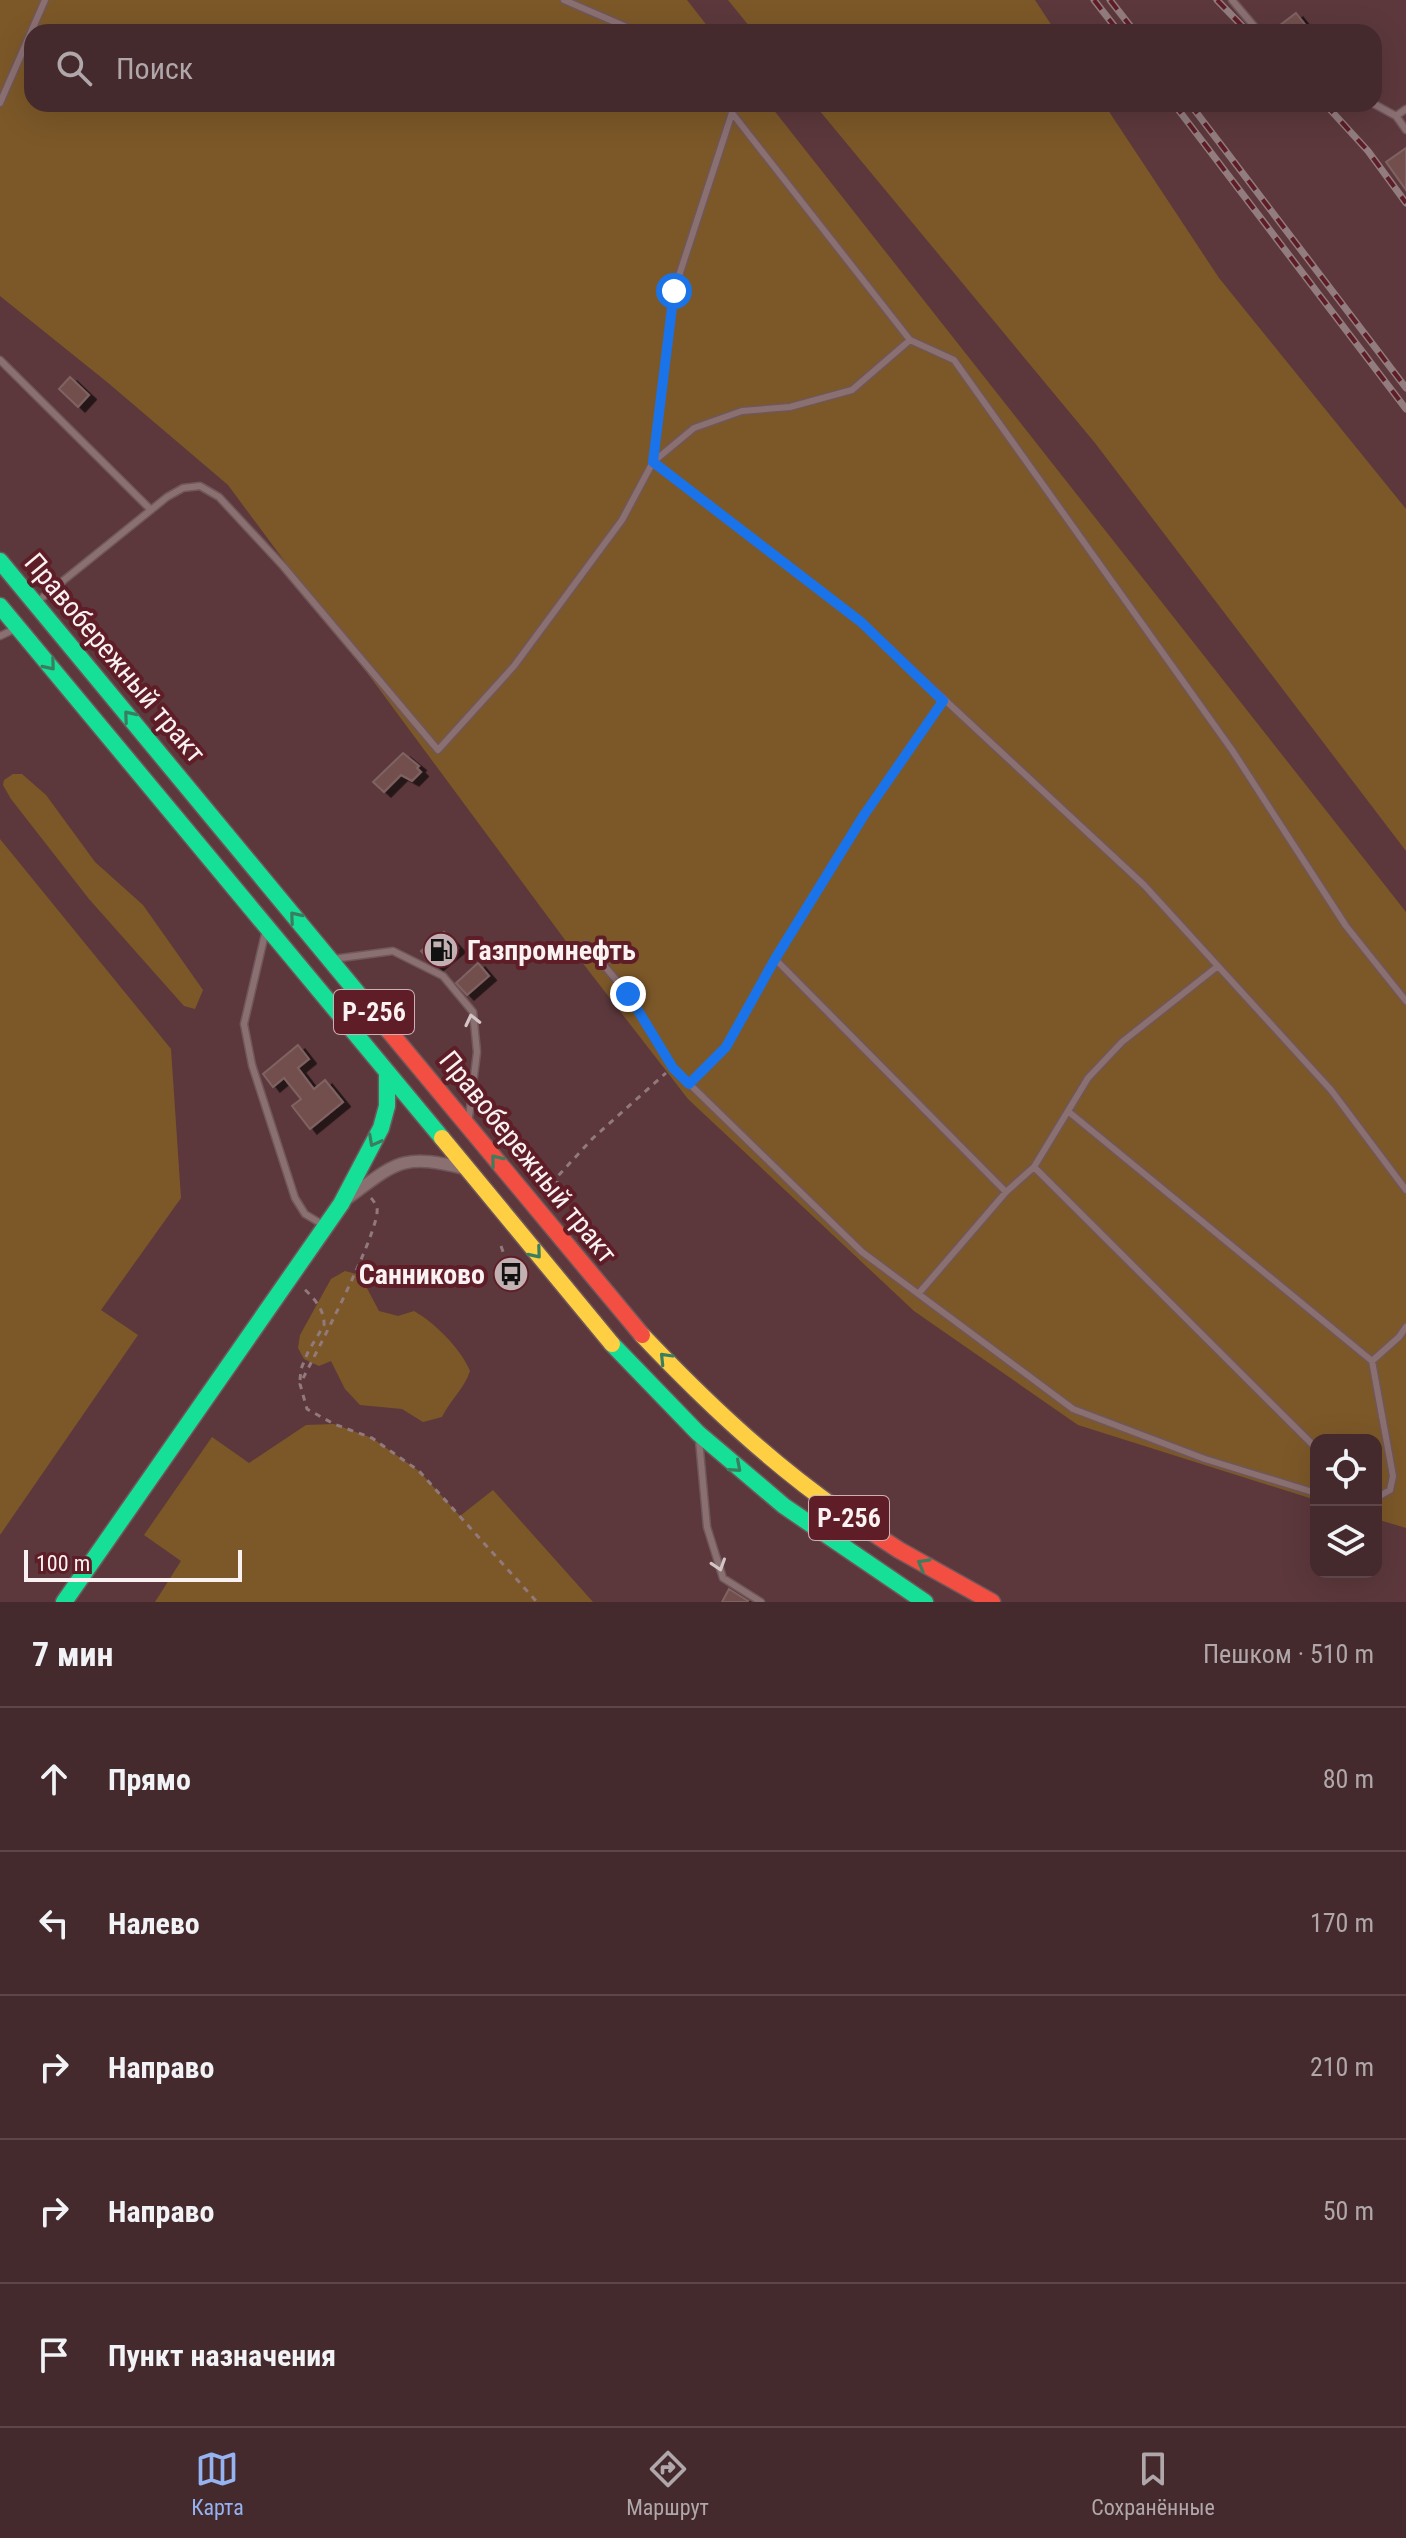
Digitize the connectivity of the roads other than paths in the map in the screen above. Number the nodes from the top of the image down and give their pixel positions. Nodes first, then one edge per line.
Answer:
1 (45, 0) edge
2 (564, 0) edge
3 (1232, 0) edge
4 (35, 24) edge
5 (620, 24) edge
6 (1252, 24) edge
7 (24, 48) edge
8 (0, 103) edge
9 (1382, 108) edge
10 (1406, 109) edge
11 (732, 113) joint
12 (1396, 116) junction
13 (1406, 130) edge
14 (910, 340) junction
15 (0, 360) edge
16 (653, 462) junction
17 (151, 510) junction
18 (0, 561) edge
19 (36, 603) junction
20 (0, 606) edge
21 (19, 627) junction
22 (0, 636) edge
23 (943, 701) junction
24 (266, 927) junction
25 (586, 944) dead end
26 (330, 959) junction
27 (775, 959) junction
28 (1218, 966) junction
29 (1406, 1001) edge
30 (387, 1073) junction
31 (689, 1084) junction
32 (1069, 1112) junction
33 (468, 1124) junction
34 (1034, 1167) junction
35 (466, 1170) junction
36 (1406, 1190) edge
37 (1006, 1192) junction
38 (341, 1204) junction
39 (325, 1226) junction
40 (919, 1293) junction
41 (1406, 1327) edge
42 (1372, 1361) junction
43 (698, 1433) junction
44 (1310, 1442) edge
45 (1310, 1491) edge
46 (1382, 1495) edge
47 (64, 1602) edge
48 (761, 1602) edge
49 (925, 1602) edge
50 (992, 1602) edge

1 - 4 lane
2 - 5 lane
3 - 6 lane
7 - 8 lane
9 - 12 lane
10 - 12 lane
11 - 14 lane
11 - 16 lane
12 - 13 lane
14 - 16 lane
14 - 29 lane
15 - 17 lane
16 - 17 lane
16 - 23 lane
17 - 19 lane
18 - 19 main road, Правобережный тракт / Р-256
26 -> 19 main road, Правобережный тракт / Р-256
20 - 21 main road, Правобережный тракт / Р-256
21 - 22 lane
21 -> 24 main road, Правобережный тракт / Р-256
23 - 27 lane
23 - 28 lane
24 - 30 main road, Правобережный тракт / Р-256
24 - 39 lane
25 - 31 lane
26 - 33 main road, Правобережный тракт / Р-256
33 -> 26 lane
27 - 31 lane
27 - 37 lane
28 - 32 lane
28 - 36 lane
30 - 35 main road, Правобережный тракт / Р-256
30 -> 38 main road
31 - 40 lane
32 - 34 lane
32 - 42 lane
50 -> 33 main road, Правобережный тракт / Р-256
34 - 37 lane
34 - 44 lane
35 - 38 street
35 -> 43 main road, Правобережный тракт / Р-256
37 - 40 lane
38 - 39 main road
39 - 47 main road
40 - 45 lane
41 - 42 lane
42 - 46 lane
43 -> 48 lane
43 -> 49 main road, Правобережный тракт / Р-256

